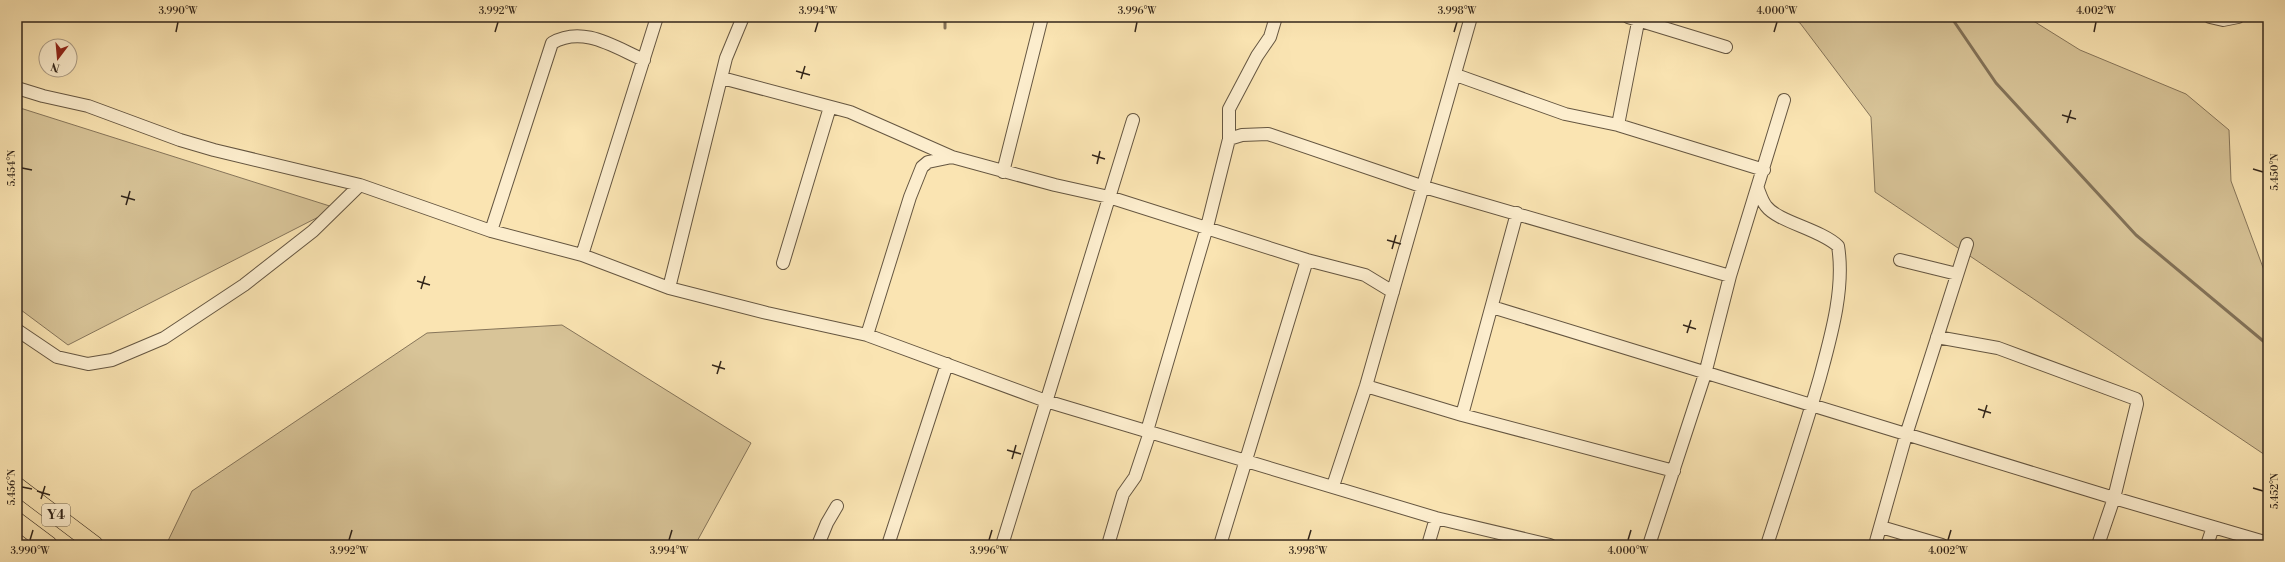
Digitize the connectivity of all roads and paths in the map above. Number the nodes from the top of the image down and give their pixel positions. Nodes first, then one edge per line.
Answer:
1 (657, 17) edge
2 (743, 17) edge
3 (1042, 17) edge
4 (1276, 17) edge
5 (1471, 17) edge
6 (2210, 17) edge
7 (2238, 17) edge
8 (1635, 18) edge
9 (1726, 48) dead end
10 (644, 60) junction
11 (1456, 75) junction
12 (722, 78) junction
13 (17, 88) edge
14 (1784, 100) dead end
15 (830, 108) junction
16 (1133, 120) dead end
17 (1618, 125) junction
18 (1229, 139) junction
19 (952, 157) junction
20 (1764, 170) junction
21 (1003, 172) junction
22 (360, 185) junction
23 (1424, 187) junction
24 (1758, 189) junction
25 (1109, 197) junction
26 (1517, 213) junction
27 (1207, 227) junction
28 (491, 231) junction
29 (1967, 244) dead end
30 (582, 255) junction
31 (1307, 260) junction
32 (1900, 260) dead end
33 (783, 263) dead end
34 (1957, 274) junction
35 (1730, 276) junction
36 (669, 288) junction
37 (1393, 292) junction
38 (1492, 308) junction
39 (17, 331) edge
40 (867, 335) junction
41 (1937, 337) junction
42 (947, 364) junction
43 (1705, 374) junction
44 (1366, 386) junction
45 (1046, 401) junction
46 (1812, 406) junction
47 (1462, 415) junction
48 (1149, 432) junction
49 (1906, 435) junction
50 (1246, 459) junction
51 (1674, 471) junction
52 (17, 486) edge
53 (1333, 486) junction
54 (2114, 498) junction
55 (837, 506) dead end
56 (1436, 518) junction
57 (17, 521) edge
58 (1881, 527) junction
59 (2213, 527) junction
60 (2268, 543) edge
61 (49, 545) edge
62 (95, 545) edge
63 (818, 545) edge
64 (888, 545) edge
65 (1002, 545) edge
66 (1108, 545) edge
67 (1220, 545) edge
68 (1428, 545) edge
69 (1550, 545) edge
70 (1649, 545) edge
71 (1767, 545) edge
72 (1875, 545) edge
73 (1942, 545) edge
74 (2098, 545) edge
75 (2208, 545) edge

1 - 10 street
2 - 12 street
3 - 21 street
4 - 18 street
5 - 11 street
6 - 7 street
8 - 9 street
8 - 17 street
10 - 28 street
10 - 30 street
11 - 17 street
11 - 23 street
12 - 15 street
12 - 36 street
13 - 22 street
14 - 20 street
15 - 19 street
15 - 33 street
16 - 25 street
17 - 20 street
18 - 23 street
18 - 27 street
19 - 21 street
19 - 40 street
20 - 24 street
21 - 25 street
22 - 28 street
22 - 39 street
23 - 26 street
23 - 37 street
24 - 35 street
24 - 46 street
25 - 27 street
25 - 45 street
26 - 35 street
26 - 38 street
27 - 31 street
27 - 48 street
28 - 30 street
29 - 34 street
30 - 36 street
31 - 37 street
31 - 50 street
32 - 34 street
34 - 41 street
35 - 43 street
36 - 40 street
37 - 44 street
38 - 43 street
38 - 47 street
40 - 42 street
41 - 49 street
41 - 54 street
42 - 45 street
42 - 64 street
43 - 46 street
43 - 51 street
44 - 47 street
44 - 53 street
45 - 48 street
45 - 65 street
46 - 49 street
46 - 71 street
47 - 51 street
48 - 50 street
48 - 66 street
49 - 54 street
49 - 58 street
50 - 53 street
50 - 67 street
51 - 70 street
52 - 62 highway, Y4
53 - 56 street
54 - 59 street
54 - 74 street
55 - 63 street
56 - 68 street
56 - 69 street
57 - 61 highway, Y4
58 - 72 street
58 - 73 street
59 - 60 street
59 - 75 street

